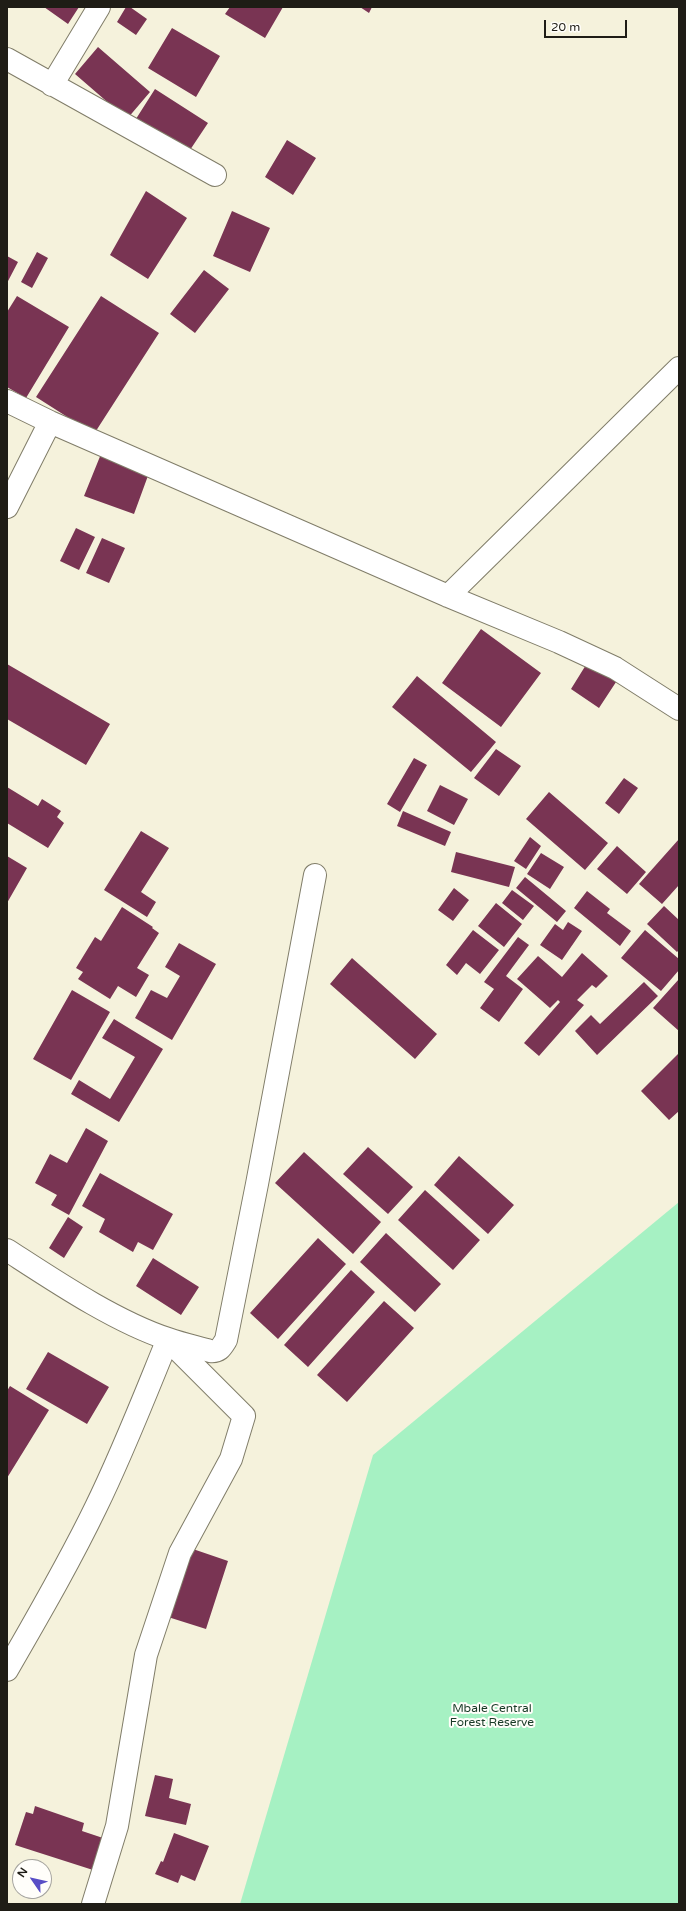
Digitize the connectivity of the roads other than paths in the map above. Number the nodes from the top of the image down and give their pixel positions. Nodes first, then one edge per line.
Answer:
1 (99, 7) edge
2 (7, 59) edge
3 (52, 85) junction
4 (215, 176) dead end
5 (679, 368) edge
6 (7, 401) edge
7 (50, 422) junction
8 (7, 507) edge
9 (448, 596) junction
10 (679, 709) edge
11 (315, 875) dead end
12 (7, 1250) edge
13 (168, 1339) junction
14 (7, 1670) edge
15 (93, 1904) edge

1 - 3 street
2 - 3 street
3 - 4 street
5 - 9 street
6 - 7 street
7 - 8 street
7 - 9 street
9 - 10 street
11 - 13 street
12 - 13 street
13 - 14 street
13 - 15 street

